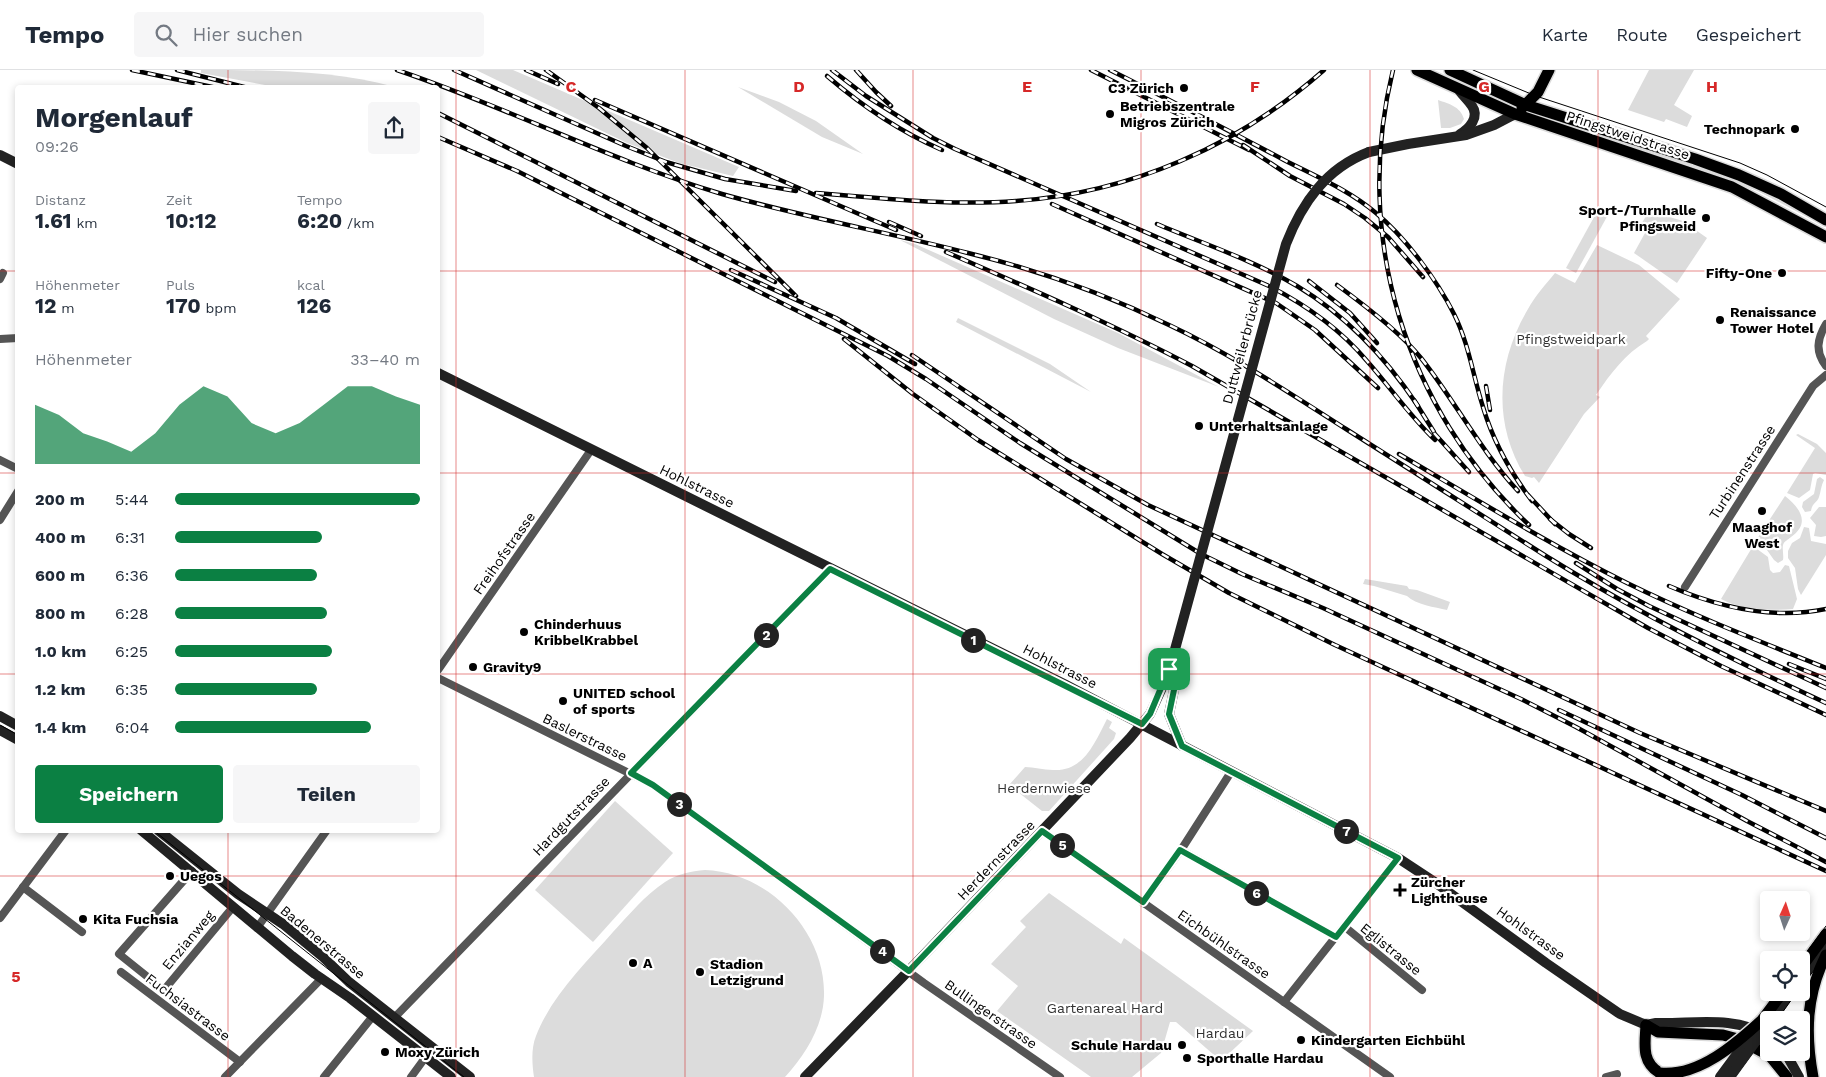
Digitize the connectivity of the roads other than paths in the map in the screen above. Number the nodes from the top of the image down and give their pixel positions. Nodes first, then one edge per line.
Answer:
1 (1417, 70) edge
2 (1450, 70) edge
3 (1549, 70) edge
4 (1459, 90) junction
5 (1526, 105) junction
6 (1515, 114) junction
7 (1445, 139) junction
8 (0, 155) edge
9 (15, 162) edge
10 (1826, 220) edge
11 (1826, 237) edge
12 (1826, 324) edge
13 (15, 338) edge
14 (0, 339) edge
15 (1826, 366) edge
16 (440, 375) edge
17 (1826, 376) edge
18 (591, 450) junction
19 (0, 460) edge
20 (15, 468) edge
21 (15, 496) edge
22 (0, 520) edge
23 (830, 569) junction
24 (1684, 587) dead end
25 (440, 667) edge
26 (1170, 667) junction
27 (440, 679) edge
28 (0, 716) edge
29 (15, 724) edge
30 (1142, 724) junction
31 (0, 730) edge
32 (15, 738) edge
33 (1182, 746) junction
34 (1231, 772) junction
35 (631, 773) junction
36 (1042, 831) junction
37 (64, 833) edge
38 (145, 833) edge
39 (162, 833) edge
40 (325, 833) edge
41 (1180, 850) junction
42 (1398, 858) junction
43 (192, 871) junction
44 (23, 887) junction
45 (1143, 902) junction
46 (233, 907) junction
47 (268, 913) junction
48 (0, 918) edge
49 (1345, 927) junction
50 (257, 928) junction
51 (82, 932) dead end
52 (1826, 934) edge
53 (1336, 937) junction
54 (1826, 947) edge
55 (1810, 956) edge
56 (1826, 956) edge
57 (1810, 967) edge
58 (909, 971) junction
59 (121, 972) dead end
60 (322, 978) junction
61 (1422, 990) dead end
62 (1784, 1001) edge
63 (1284, 1002) junction
64 (1775, 1011) edge
65 (373, 1016) junction
66 (394, 1018) junction
67 (1646, 1025) junction
68 (1760, 1027) edge
69 (1760, 1029) edge
70 (1760, 1032) edge
71 (1760, 1032) edge
72 (425, 1056) junction
73 (1790, 1061) edge
74 (240, 1062) junction
75 (1617, 1074) dead end
76 (226, 1077) edge
77 (324, 1077) edge
78 (411, 1077) edge
79 (451, 1077) edge
80 (470, 1077) edge
81 (805, 1077) edge
82 (1060, 1077) edge
83 (1390, 1077) edge
84 (1606, 1077) edge
85 (1720, 1077) edge
86 (1730, 1077) edge
87 (1787, 1077) edge
88 (1799, 1077) edge
89 (1813, 1077) edge

1 - 4 main road, Pfingstweidstrasse
2 - 5 main road, Pfingstweidstrasse
3 - 5 main road
4 - 6 main road, Pfingstweidstrasse
4 - 7 street
5 - 6 main road
5 - 10 main road, Pfingstweidstrasse
6 - 7 street, Duttweilerbrücke
6 - 11 main road, Pfingstweidstrasse
7 - 26 street, Duttweilerbrücke, bridge
8 - 9 street
12 - 15 street
13 - 14 street
16 - 18 street, Hohlstrasse
17 - 24 street, Turbinenstrasse
18 - 23 street, Hohlstrasse
18 - 25 street, Freihofstrasse
19 - 20 street
21 - 22 street
23 - 30 street, Hohlstrasse
23 - 35 street, Hardgutstrasse
26 - 30 street, Duttweilerbrücke
26 - 33 street
27 - 35 street, Baslerstrasse
28 - 29 street
30 - 33 street, Hohlstrasse
30 - 36 street, Herdernstrasse
31 - 32 street
33 - 34 street, Hohlstrasse
34 - 41 street
34 - 42 street, Hohlstrasse
35 - 58 street, Baslerstrasse
35 - 66 street, Hardgutstrasse
36 - 45 street, Eichbühlstrasse
36 - 58 street, Herdernstrasse
37 - 44 street
38 - 43 street, Badenerstrasse
39 - 47 street, Badenerstrasse
40 - 47 street
41 - 45 street
41 - 53 street
42 - 49 street, Eglistrasse
42 - 67 street, Hohlstrasse
43 - 46 street, Badenerstrasse
43 - 46 street, Enzianweg
44 - 48 street
44 - 51 street
45 - 63 street, Eichbühlstrasse
46 - 50 street, Badenerstrasse
47 - 50 street
47 - 66 street, Badenerstrasse
49 - 53 street, Eglistrasse
49 - 61 street, Eglistrasse
50 - 60 street, Badenerstrasse
52 - 55 main road
53 - 63 street, Eglistrasse
54 - 57 street
56 - 89 main road
58 - 81 street, Herdernstrasse
58 - 82 street, Bullingerstrasse
59 - 74 street, Fuchsiastrasse
60 - 65 street, Badenerstrasse
60 - 74 street
62 - 64 street
63 - 83 street, Eichbühlstrasse
65 - 72 street, Badenerstrasse
65 - 77 street
66 - 80 street, Badenerstrasse
67 - 68 main road, bridge
67 - 70 street, Hohlstrasse
67 - 87 main road, Hohlstrasse
69 - 85 street, bridge
71 - 86 street, bridge
72 - 78 street
72 - 79 street, Badenerstrasse
73 - 88 street
74 - 76 street
75 - 84 street

